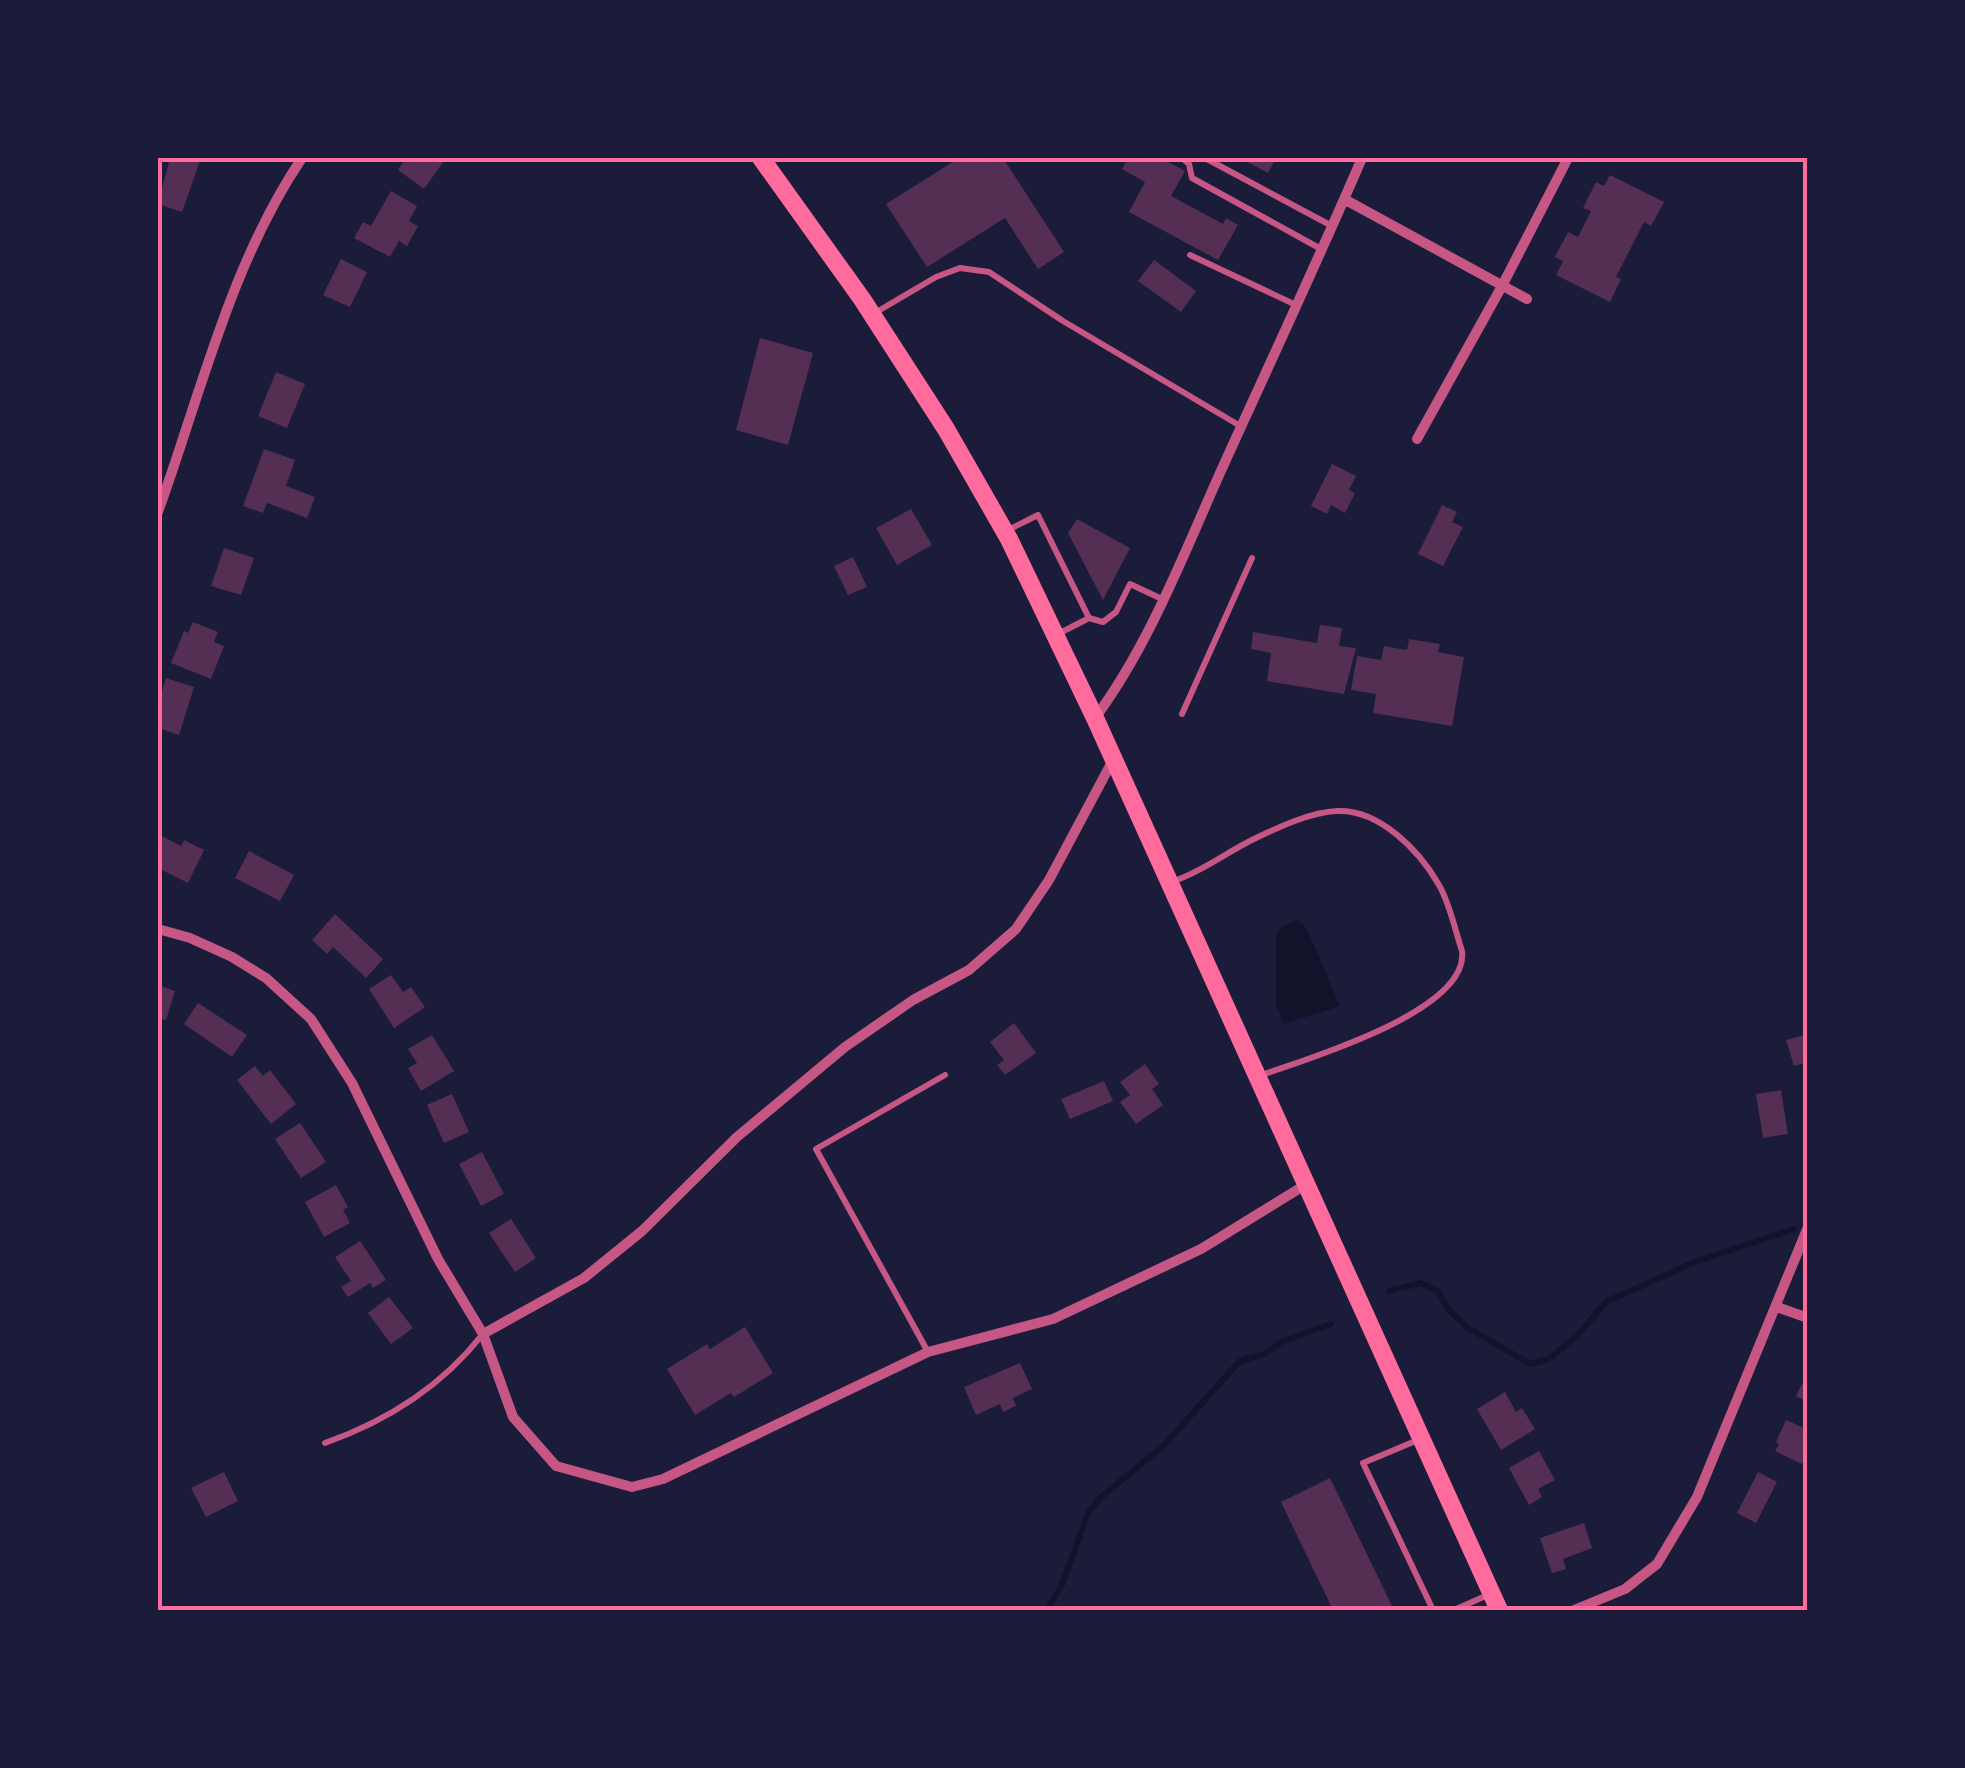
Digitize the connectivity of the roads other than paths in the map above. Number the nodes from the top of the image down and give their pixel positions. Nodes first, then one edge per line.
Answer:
1 (302, 158) edge
2 (762, 158) edge
3 (1182, 158) edge
4 (1205, 158) edge
5 (1362, 158) edge
6 (1568, 158) edge
7 (1344, 199) junction
8 (1332, 226) junction
9 (1321, 248) junction
10 (1190, 255) dead end
11 (1502, 286) junction
12 (1528, 299) dead end
13 (1297, 306) junction
14 (872, 314) junction
15 (1242, 427) junction
16 (1417, 439) dead end
17 (158, 512) edge
18 (1005, 532) junction
19 (1252, 558) dead end
20 (1162, 600) junction
21 (1089, 618) junction
22 (1055, 636) junction
23 (1182, 714) dead end
24 (1095, 718) junction
25 (1113, 760) junction
26 (1168, 883) junction
27 (158, 930) edge
28 (945, 1075) dead end
29 (1256, 1077) junction
30 (1306, 1185) junction
31 (1808, 1227) edge
32 (1777, 1307) junction
33 (1808, 1318) edge
34 (483, 1334) junction
35 (928, 1352) junction
36 (1421, 1439) junction
37 (325, 1443) dead end
38 (1495, 1602) edge
39 (1433, 1610) edge
40 (1454, 1610) edge
41 (1574, 1610) edge

1 - 17 street
2 - 14 main road
3 - 9 lane
4 - 8 lane
5 - 7 street
6 - 11 street
7 - 8 street
7 - 11 street
8 - 9 street
9 - 13 street
10 - 13 lane
11 - 12 street
11 - 16 street
13 - 15 street
14 - 15 lane
14 - 18 main road
15 - 20 street
18 - 21 lane
18 - 22 main road
19 - 23 lane
20 - 21 lane
20 - 24 street
21 - 22 lane
22 - 24 main road
24 - 25 main road
25 - 26 main road
25 - 34 street
26 - 29 main road
26 - 29 lane
27 - 34 street
28 - 35 lane
29 - 30 main road
30 - 35 street
30 - 36 main road
31 - 32 street
32 - 33 street
32 - 41 street
34 - 35 street
34 - 37 lane
36 - 38 main road
36 - 39 lane
38 - 40 lane

